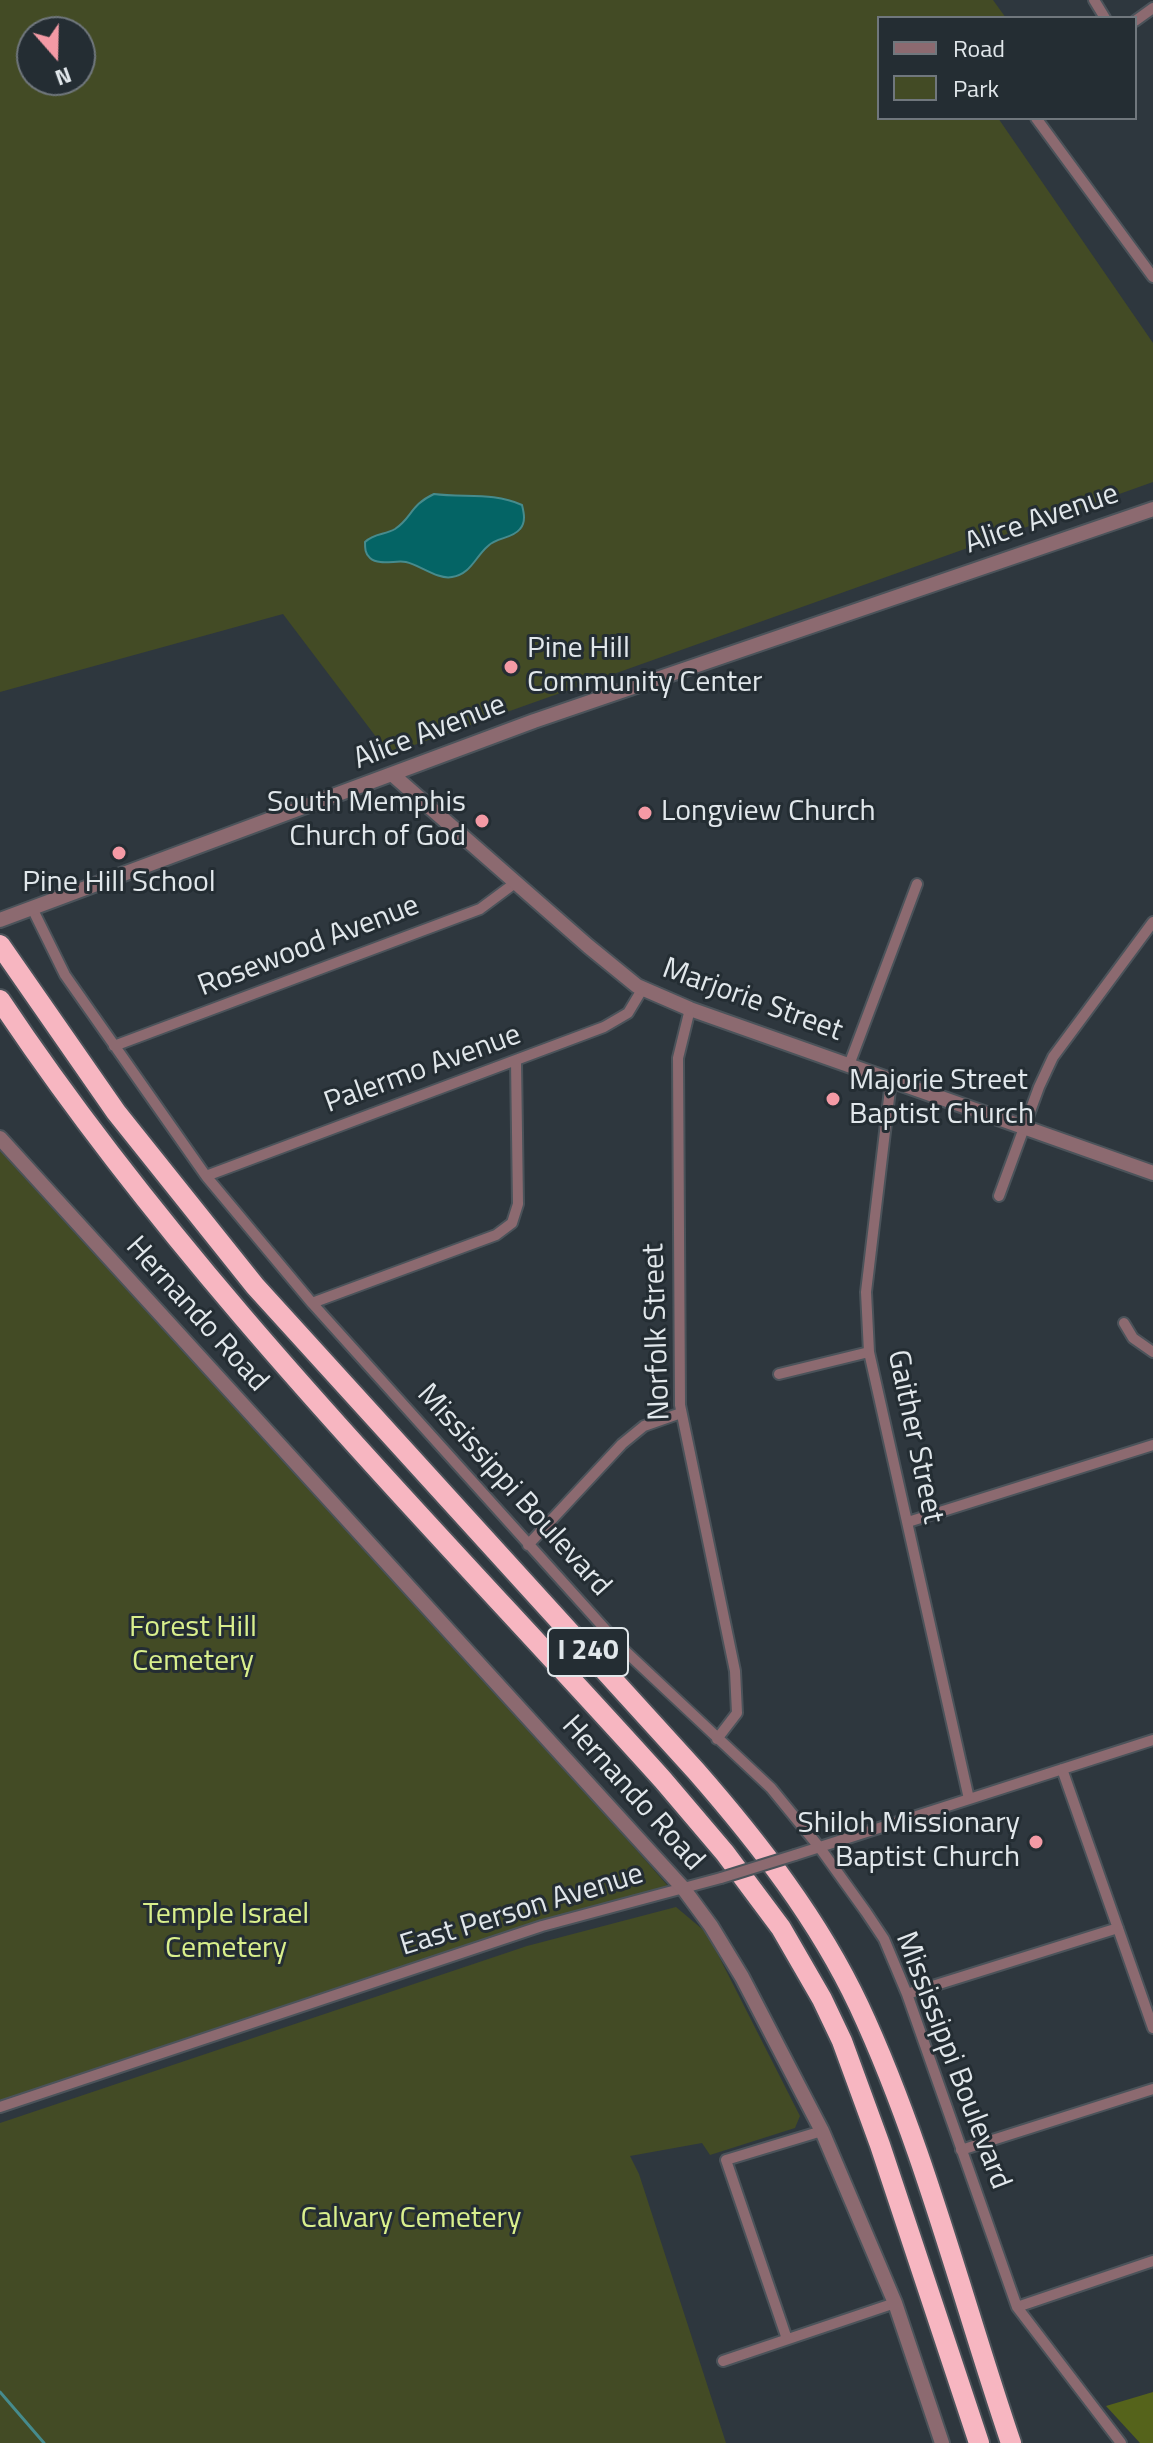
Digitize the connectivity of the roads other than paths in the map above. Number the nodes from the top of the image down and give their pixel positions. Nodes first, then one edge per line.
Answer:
1 (1037, 120) edge
2 (1153, 277) edge
3 (1153, 509) edge
4 (393, 775) junction
5 (515, 883) junction
6 (917, 884) dead end
7 (32, 908) junction
8 (0, 920) edge
9 (1153, 922) edge
10 (3, 950) edge
11 (643, 988) junction
12 (0, 1000) edge
13 (690, 1009) junction
14 (114, 1046) junction
15 (516, 1061) junction
16 (849, 1065) junction
17 (891, 1081) junction
18 (1026, 1127) junction
19 (0, 1138) edge
20 (1153, 1173) edge
21 (206, 1176) junction
22 (999, 1196) dead end
23 (312, 1303) junction
24 (1124, 1323) dead end
25 (869, 1352) junction
26 (1153, 1352) edge
27 (779, 1374) dead end
28 (681, 1413) junction
29 (1153, 1445) edge
30 (908, 1522) junction
31 (528, 1545) junction
32 (717, 1739) junction
33 (1153, 1740) edge
34 (1062, 1769) junction
35 (969, 1799) junction
36 (820, 1848) junction
37 (683, 1888) junction
38 (1118, 1928) junction
39 (907, 1994) junction
40 (1153, 2028) edge
41 (1153, 2089) edge
42 (0, 2107) edge
43 (822, 2131) junction
44 (961, 2150) junction
45 (1153, 2261) edge
46 (895, 2303) junction
47 (1017, 2307) junction
48 (787, 2339) junction
49 (723, 2361) dead end
50 (942, 2443) edge
51 (979, 2443) edge
52 (1011, 2443) edge
53 (1121, 2443) edge

1 - 2 street
3 - 4 street, Alice Avenue
4 - 5 street, Marjorie Street
4 - 7 street, Alice Avenue
5 - 11 street, Marjorie Street
5 - 14 street, Rosewood Avenue
6 - 16 street
7 - 8 street, Alice Avenue
7 - 14 street, Mississippi Boulevard
9 - 18 street
10 - 52 highway, I 240
11 - 13 street, Marjorie Street
11 - 15 street, Palermo Avenue
12 - 51 highway, I 240
13 - 16 street, Marjorie Street
13 - 28 street, Norfolk Street
14 - 21 street, Mississippi Boulevard
15 - 21 street, Palermo Avenue
15 - 23 street
16 - 17 street, Marjorie Street
17 - 18 street, Marjorie Street
17 - 25 street, Gaither Street
18 - 20 street, Marjorie Street
18 - 22 street
19 - 37 street, Hernando Road
21 - 23 street, Mississippi Boulevard
23 - 31 street, Mississippi Boulevard
24 - 26 street
25 - 27 street
25 - 30 street, Gaither Street
28 - 31 street
28 - 32 street, Norfolk Street
29 - 30 street
30 - 35 street, Gaither Street
31 - 32 street, Mississippi Boulevard
32 - 36 street, Mississippi Boulevard
33 - 34 street, East Person Avenue
34 - 35 street, East Person Avenue
34 - 38 street
35 - 36 street, East Person Avenue
36 - 37 street, East Person Avenue, bridge
36 - 39 street, Mississippi Boulevard
37 - 42 street, East Person Avenue
37 - 43 street, Hernando Road
38 - 39 street
38 - 40 street
39 - 44 street, Mississippi Boulevard
41 - 44 street
43 - 46 street, Hernando Road
43 - 48 street
44 - 47 street, Mississippi Boulevard
45 - 47 street
46 - 48 street
46 - 50 street, Hernando Road
47 - 53 street, Mississippi Boulevard
48 - 49 street

